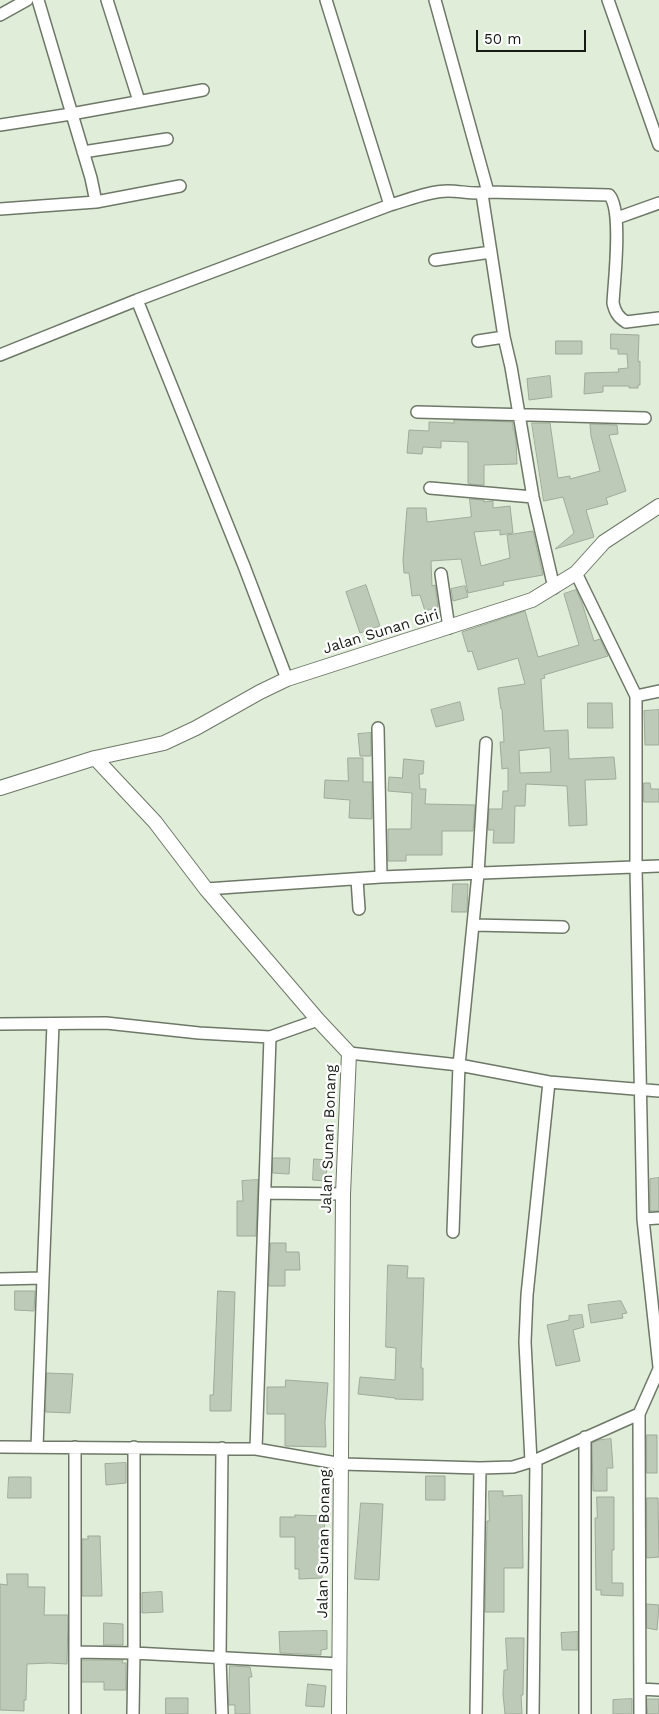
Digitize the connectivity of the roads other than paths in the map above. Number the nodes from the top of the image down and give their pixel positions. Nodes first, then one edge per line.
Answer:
1 (27, 0) edge
2 (38, 0) edge
3 (107, 0) edge
4 (326, 0) edge
5 (436, 0) edge
6 (608, 0) edge
7 (0, 14) edge
8 (203, 90) dead end
9 (140, 101) junction
10 (71, 114) junction
11 (0, 126) edge
12 (167, 139) dead end
13 (659, 144) edge
14 (83, 152) junction
15 (180, 186) dead end
16 (485, 193) junction
17 (96, 202) junction
18 (659, 203) edge
19 (390, 205) junction
20 (0, 209) edge
21 (617, 218) junction
22 (490, 252) junction
23 (435, 260) dead end
24 (137, 300) junction
25 (659, 318) edge
26 (504, 338) junction
27 (478, 341) dead end
28 (0, 355) edge
29 (417, 412) dead end
30 (519, 416) junction
31 (645, 418) dead end
32 (430, 488) dead end
33 (533, 497) junction
34 (659, 506) edge
35 (576, 572) junction
36 (441, 574) dead end
37 (554, 588) junction
38 (449, 628) junction
39 (287, 679) junction
40 (659, 691) edge
41 (636, 696) junction
42 (378, 728) dead end
43 (486, 743) dead end
44 (95, 758) junction
45 (0, 788) edge
46 (659, 866) edge
47 (636, 868) junction
48 (478, 874) junction
49 (381, 877) junction
50 (357, 880) junction
51 (206, 890) junction
52 (359, 909) dead end
53 (474, 925) junction
54 (563, 927) dead end
55 (318, 1020) junction
56 (0, 1024) edge
57 (53, 1024) junction
58 (270, 1038) junction
59 (349, 1053) junction
60 (459, 1065) junction
61 (549, 1082) junction
62 (641, 1090) junction
63 (659, 1091) edge
64 (264, 1193) junction
65 (343, 1194) junction
66 (659, 1218) edge
67 (643, 1219) junction
68 (453, 1232) dead end
69 (43, 1278) junction
70 (0, 1279) edge
71 (659, 1368) edge
72 (639, 1414) junction
73 (586, 1437) junction
74 (37, 1447) junction
75 (75, 1447) junction
76 (0, 1448) edge
77 (134, 1448) junction
78 (222, 1448) junction
79 (256, 1449) junction
80 (533, 1461) junction
81 (342, 1464) junction
82 (480, 1468) junction
83 (75, 1652) junction
84 (134, 1653) junction
85 (220, 1659) junction
86 (340, 1664) junction
87 (640, 1689) junction
88 (659, 1690) edge
89 (75, 1714) edge
90 (133, 1714) edge
91 (222, 1714) edge
92 (339, 1714) edge
93 (476, 1714) edge
94 (533, 1714) edge
95 (585, 1714) edge
96 (640, 1714) edge

1 - 7 street
2 - 10 street
3 - 9 street
4 - 19 street
5 - 16 street
6 - 13 street
8 - 9 street
9 - 10 street
10 - 11 street
10 - 14 street
12 - 14 street
14 - 17 street
15 - 17 street
16 - 19 street
16 - 21 street
16 - 22 street
17 - 20 street
18 - 21 street
19 - 24 street
21 - 25 street
22 - 23 street
22 - 26 street
24 - 28 street
24 - 39 street
26 - 27 street
26 - 30 street
29 - 30 street
30 - 31 street
30 - 33 street
32 - 33 street
33 - 37 street
34 - 35 street, Jalan Sunan Giri
35 - 37 street, Jalan Sunan Giri
35 - 41 street
36 - 38 street
37 - 38 street, Jalan Sunan Giri
38 - 39 street, Jalan Sunan Giri
39 - 44 street, Jalan Sunan Giri
40 - 41 street
41 - 47 street
42 - 49 street
43 - 48 street
44 - 45 street
44 - 51 street, Jalan Sunan Bonang
46 - 47 street
47 - 48 street
47 - 62 street
48 - 49 street
48 - 53 street
49 - 50 street
50 - 51 street
50 - 52 street
51 - 55 street, Jalan Sunan Bonang
53 - 54 street
53 - 60 street
55 - 58 street
55 - 59 street, Jalan Sunan Bonang
56 - 57 street
57 - 58 street
57 - 69 street
58 - 64 street
59 - 60 street
59 - 65 street, Jalan Sunan Bonang
60 - 61 street
60 - 68 street
61 - 62 street
61 - 80 street
62 - 63 street
62 - 67 street
64 - 65 street
64 - 79 street
65 - 81 street, Jalan Sunan Bonang
66 - 67 street
67 - 71 street
69 - 70 street
69 - 74 street
71 - 72 street
72 - 73 street
72 - 87 street
73 - 80 street
73 - 95 street
74 - 75 street
74 - 76 street
75 - 77 street
75 - 83 street
77 - 78 street
77 - 84 street
78 - 79 street
78 - 85 street
79 - 81 street
80 - 82 street
80 - 94 street
81 - 82 street
81 - 86 street, Jalan Sunan Bonang
82 - 93 street
83 - 84 street
83 - 89 street
84 - 85 street
84 - 90 street
85 - 86 street
85 - 91 street
86 - 92 street, Jalan Sunan Bonang
87 - 88 street
87 - 96 street

